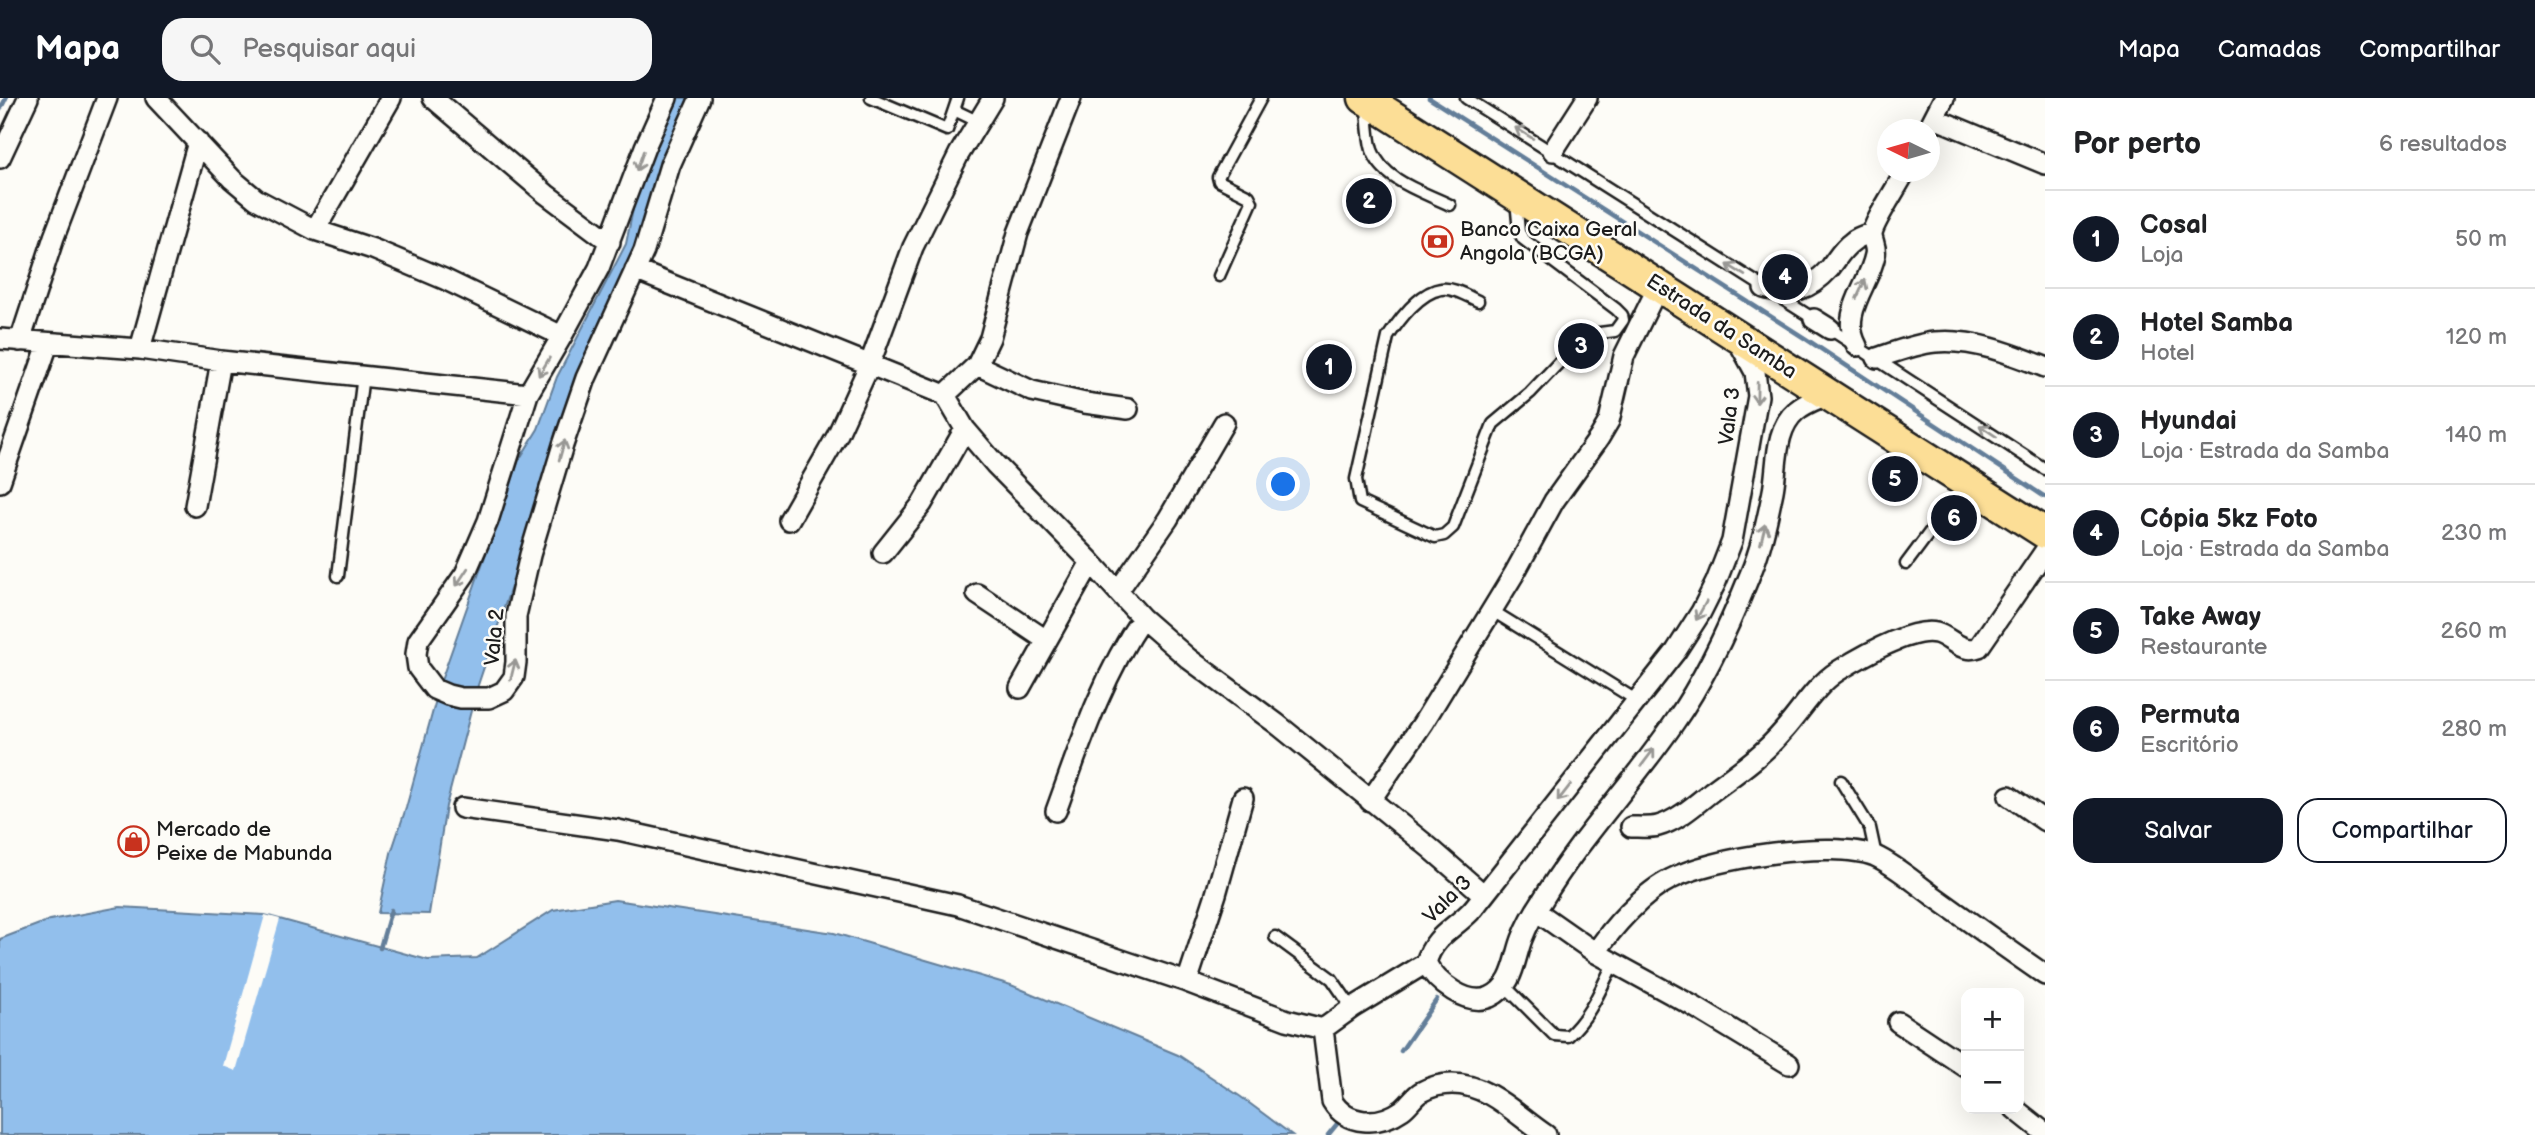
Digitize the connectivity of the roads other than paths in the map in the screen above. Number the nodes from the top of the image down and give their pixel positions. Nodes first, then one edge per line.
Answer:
1 (28, 98) edge
2 (107, 98) edge
3 (156, 98) edge
4 (391, 98) edge
5 (433, 98) edge
6 (667, 98) edge
7 (700, 98) edge
8 (871, 98) edge
9 (958, 98) edge
10 (993, 98) edge
11 (1071, 98) edge
12 (1261, 98) edge
13 (1466, 98) edge
14 (1587, 98) edge
15 (1944, 98) edge
16 (1375, 99) edge
17 (954, 110) junction
18 (1934, 119) edge
19 (978, 121) junction
20 (1940, 127) edge
21 (198, 142) junction
22 (1553, 151) junction
23 (0, 158) edge
24 (2045, 164) edge
25 (1900, 182) edge
26 (1516, 196) junction
27 (1450, 205) dead end
28 (315, 230) junction
29 (1872, 233) junction
30 (610, 242) junction
31 (635, 270) junction
32 (1219, 276) dead end
33 (1659, 285) junction
34 (1764, 288) junction
35 (1478, 301) dead end
36 (1732, 331) junction
37 (562, 336) junction
38 (10, 340) edge
39 (48, 344) junction
40 (1857, 346) junction
41 (140, 349) junction
42 (1877, 358) junction
43 (220, 361) junction
44 (978, 365) junction
45 (869, 366) junction
46 (2045, 368) edge
47 (363, 374) junction
48 (528, 394) junction
49 (1829, 394) junction
50 (945, 395) junction
51 (1128, 409) dead end
52 (1224, 423) dead end
53 (965, 429) junction
54 (2045, 469) edge
55 (0, 482) edge
56 (1967, 482) junction
57 (195, 506) dead end
58 (2045, 514) edge
59 (789, 520) dead end
60 (2045, 533) edge
61 (2045, 551) edge
62 (883, 553) dead end
63 (1091, 562) junction
64 (1906, 564) dead end
65 (338, 576) dead end
66 (1118, 591) junction
67 (978, 594) dead end
68 (1491, 610) junction
69 (1142, 618) junction
70 (1046, 640) junction
71 (1020, 688) dead end
72 (1636, 700) junction
73 (1841, 781) dead end
74 (2009, 796) dead end
75 (1243, 799) dead end
76 (1370, 802) junction
77 (462, 808) dead end
78 (1056, 811) dead end
79 (2045, 821) edge
80 (1631, 827) dead end
81 (1876, 857) junction
82 (1484, 895) junction
83 (1536, 911) junction
84 (1275, 937) dead end
85 (1596, 953) junction
86 (1614, 962) junction
87 (1428, 968) junction
88 (2045, 975) edge
89 (1187, 982) junction
90 (1505, 986) junction
91 (1352, 1008) junction
92 (1898, 1021) dead end
93 (1323, 1029) junction
94 (1789, 1064) dead end
95 (1961, 1064) edge
96 (2021, 1114) edge
97 (2045, 1133) edge
98 (1546, 1135) edge

1 - 23 street
2 - 38 street
3 - 21 street
4 - 28 street
5 - 30 street
6 -> 30 street, Vala 2
7 - 31 street, Vala 2
8 - 17 lane
9 - 17 lane
10 - 19 street
11 - 44 street
12 - 32 lane
22 -> 13 lane
14 - 22 street
15 - 18 street
16 - 26 main road, Estrada da Samba
16 - 27 lane
16 - 58 main road, Estrada da Samba
17 - 19 lane
19 - 45 street
20 - 24 street
21 - 28 street
21 - 41 street
34 -> 22 lane
25 - 29 street
26 - 33 main road, Estrada da Samba
26 - 35 lane
28 - 37 street
29 - 34 street
40 -> 29 street
30 - 37 street, Vala 2
31 - 45 street
48 -> 31 street, Vala 2
33 - 36 main road, Estrada da Samba
33 - 68 street
34 - 40 lane
36 - 49 main road, Estrada da Samba
36 -> 72 street, Vala 3
37 -> 48 street, Vala 2
38 - 39 street
39 - 41 street
39 - 55 street
40 - 42 lane
41 - 43 street
42 - 46 street
54 -> 42 lane
43 - 47 street
43 - 57 street
44 - 50 street
44 - 51 street
45 - 50 street
45 - 59 street
47 - 48 street
47 - 65 lane
49 - 56 main road, Estrada da Samba
83 -> 49 street
50 - 53 street
52 - 66 street
53 - 62 street
53 - 63 street
56 - 60 main road, Estrada da Samba
56 - 64 lane
61 - 80 street
63 - 66 street
63 - 70 street
66 - 69 street
67 - 70 street
68 - 72 lane
68 - 76 street
69 - 76 street
69 - 78 street
70 - 71 street
72 -> 82 street, Vala 3
73 - 81 lane
74 - 79 street
75 - 89 street
76 - 82 street
77 - 89 street
81 - 85 street
81 - 88 street
82 - 87 street, Vala 3
83 - 85 street
83 - 90 street
84 - 91 lane
85 - 86 street
86 - 90 lane
86 - 94 street
87 - 90 street
87 - 91 street
89 - 93 street
91 - 93 street
92 - 95 street
93 - 98 street
96 - 97 street

